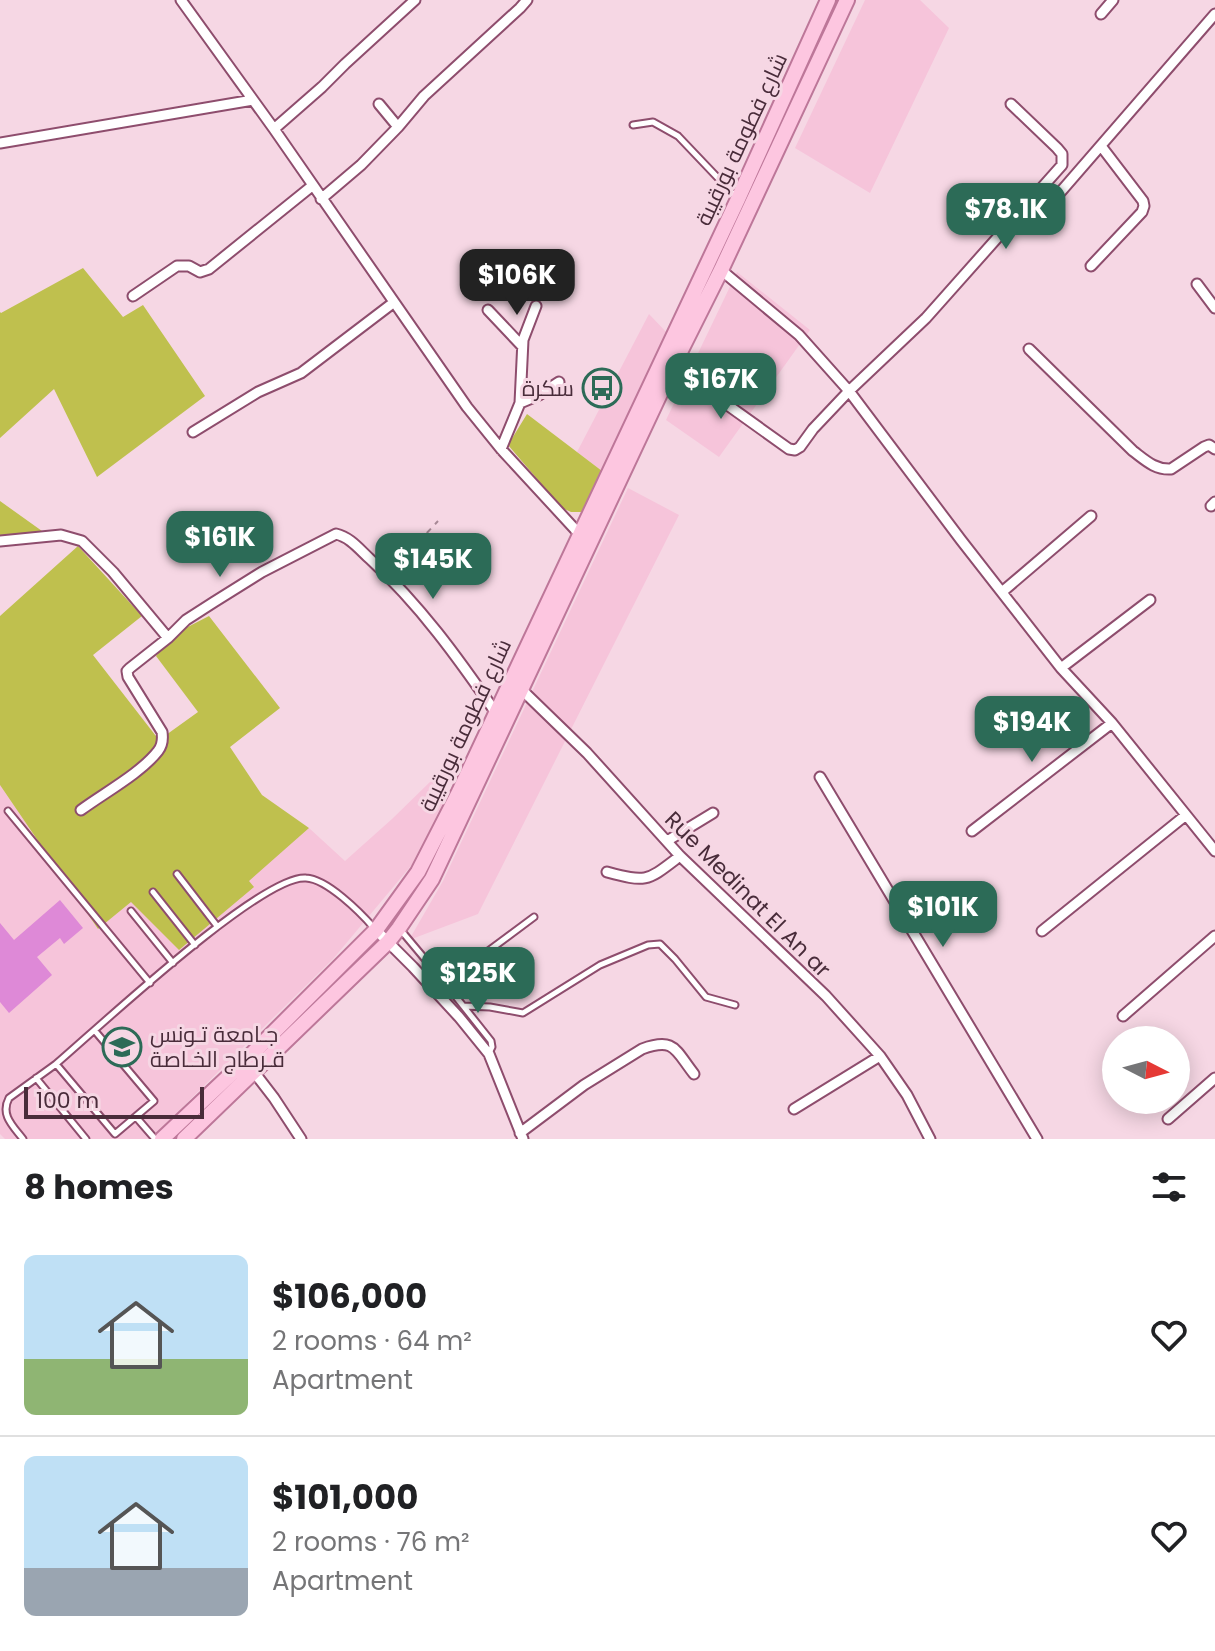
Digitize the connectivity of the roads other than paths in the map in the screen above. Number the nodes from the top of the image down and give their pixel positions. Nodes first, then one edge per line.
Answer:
1 (181, 0) edge
2 (527, 0) edge
3 (828, 0) edge
4 (847, 0) edge
5 (1113, 0) edge
6 (410, 2) edge
7 (1101, 14) dead end
8 (1215, 14) edge
9 (253, 100) junction
10 (379, 104) dead end
11 (1011, 104) dead end
12 (633, 125) dead end
13 (398, 127) junction
14 (274, 129) junction
15 (0, 143) edge
16 (1101, 146) junction
17 (312, 186) junction
18 (321, 199) junction
19 (738, 199) junction
20 (1031, 226) dead end
21 (1091, 266) dead end
22 (721, 270) junction
23 (1197, 284) dead end
24 (133, 296) dead end
25 (393, 303) junction
26 (536, 306) dead end
27 (1215, 308) edge
28 (488, 310) dead end
29 (522, 346) junction
30 (1029, 349) dead end
31 (673, 366) junction
32 (559, 382) dead end
33 (849, 391) junction
34 (520, 403) junction
35 (193, 432) dead end
36 (501, 449) junction
37 (1215, 449) edge
38 (1091, 516) dead end
39 (584, 539) junction
40 (0, 541) edge
41 (1002, 592) junction
42 (1150, 600) dead end
43 (168, 638) junction
44 (1061, 668) junction
45 (522, 690) junction
46 (496, 713) junction
47 (1112, 723) junction
48 (820, 777) dead end
49 (81, 810) dead end
50 (8, 811) dead end
51 (713, 813) dead end
52 (1186, 815) junction
53 (972, 831) dead end
54 (667, 841) junction
55 (1215, 851) edge
56 (680, 856) junction
57 (607, 872) dead end
58 (177, 874) dead end
59 (153, 892) dead end
60 (131, 911) dead end
61 (534, 917) dead end
62 (217, 926) junction
63 (399, 928) junction
64 (376, 930) junction
65 (1042, 931) dead end
66 (1215, 936) edge
67 (388, 942) junction
68 (195, 945) junction
69 (173, 963) junction
70 (150, 983) junction
71 (445, 983) junction
72 (735, 1005) dead end
73 (464, 1006) junction
74 (1123, 1016) dead end
75 (95, 1031) junction
76 (489, 1054) junction
77 (880, 1056) junction
78 (56, 1064) junction
79 (254, 1072) junction
80 (694, 1074) dead end
81 (36, 1078) junction
82 (1215, 1078) edge
83 (794, 1109) dead end
84 (136, 1117) junction
85 (1168, 1119) dead end
86 (521, 1136) edge
87 (23, 1139) edge
88 (86, 1139) edge
89 (155, 1139) edge
90 (162, 1139) edge
91 (184, 1139) edge
92 (301, 1139) edge
93 (930, 1139) edge
94 (1037, 1139) edge

1 - 9 street
2 - 13 street
3 - 19 main road, شارع فطومة بورقيبة
4 - 22 main road, شارع فطومة بورقيبة
5 - 7 street
6 - 14 street
8 - 16 street
9 - 14 street
9 - 15 street
10 - 13 street
11 - 33 street
12 - 19 lane
13 - 18 street
14 - 17 street
16 - 20 street
16 - 21 street
17 - 18 street
17 - 24 street
18 - 25 street
19 - 39 main road, شارع فطومة بورقيبة
22 - 31 main road, شارع فطومة بورقيبة
22 - 33 street
23 - 27 street
25 - 35 street
25 - 36 street
26 - 29 street
28 - 29 street
29 - 34 street
30 - 37 street
31 - 33 street
31 - 39 main road, شارع فطومة بورقيبة
32 - 34 street
33 - 41 street
34 - 36 street
36 - 39 street
38 - 41 street
39 - 45 main road, شارع فطومة بورقيبة
39 - 46 main road, شارع فطومة بورقيبة
40 - 43 street
41 - 44 street
42 - 44 street
43 - 46 street
43 - 49 street
44 - 47 street
45 - 54 street, Rue Medinat El An ar
45 - 63 main road, شارع فطومة بورقيبة
46 - 64 main road, شارع فطومة بورقيبة
47 - 52 street
47 - 53 street
48 - 94 street
50 - 70 lane
51 - 54 street
52 - 55 street
52 - 65 street
54 - 56 street, Rue Medinat El An ar
56 - 57 street
56 - 77 street, Rue Medinat El An ar
58 - 62 lane
59 - 68 lane
60 - 69 lane
61 - 71 lane
62 - 64 lane
62 - 68 lane
63 - 67 main road, شارع فطومة بورقيبة
63 - 71 lane
64 - 67 street
64 - 90 main road, شارع فطومة بورقيبة
66 - 74 street
67 - 76 street
67 - 79 main road, شارع فطومة بورقيبة
68 - 69 lane
69 - 70 lane
70 - 75 lane
71 - 73 lane
72 - 73 lane
73 - 76 lane
75 - 78 lane
75 - 84 lane
76 - 86 street
77 - 83 street
77 - 93 street, Rue Medinat El An ar
78 - 81 lane
78 - 84 lane
79 - 91 main road, شارع فطومة بورقيبة
79 - 92 street
80 - 86 street
81 - 87 lane
81 - 88 lane
82 - 85 street
84 - 89 lane

